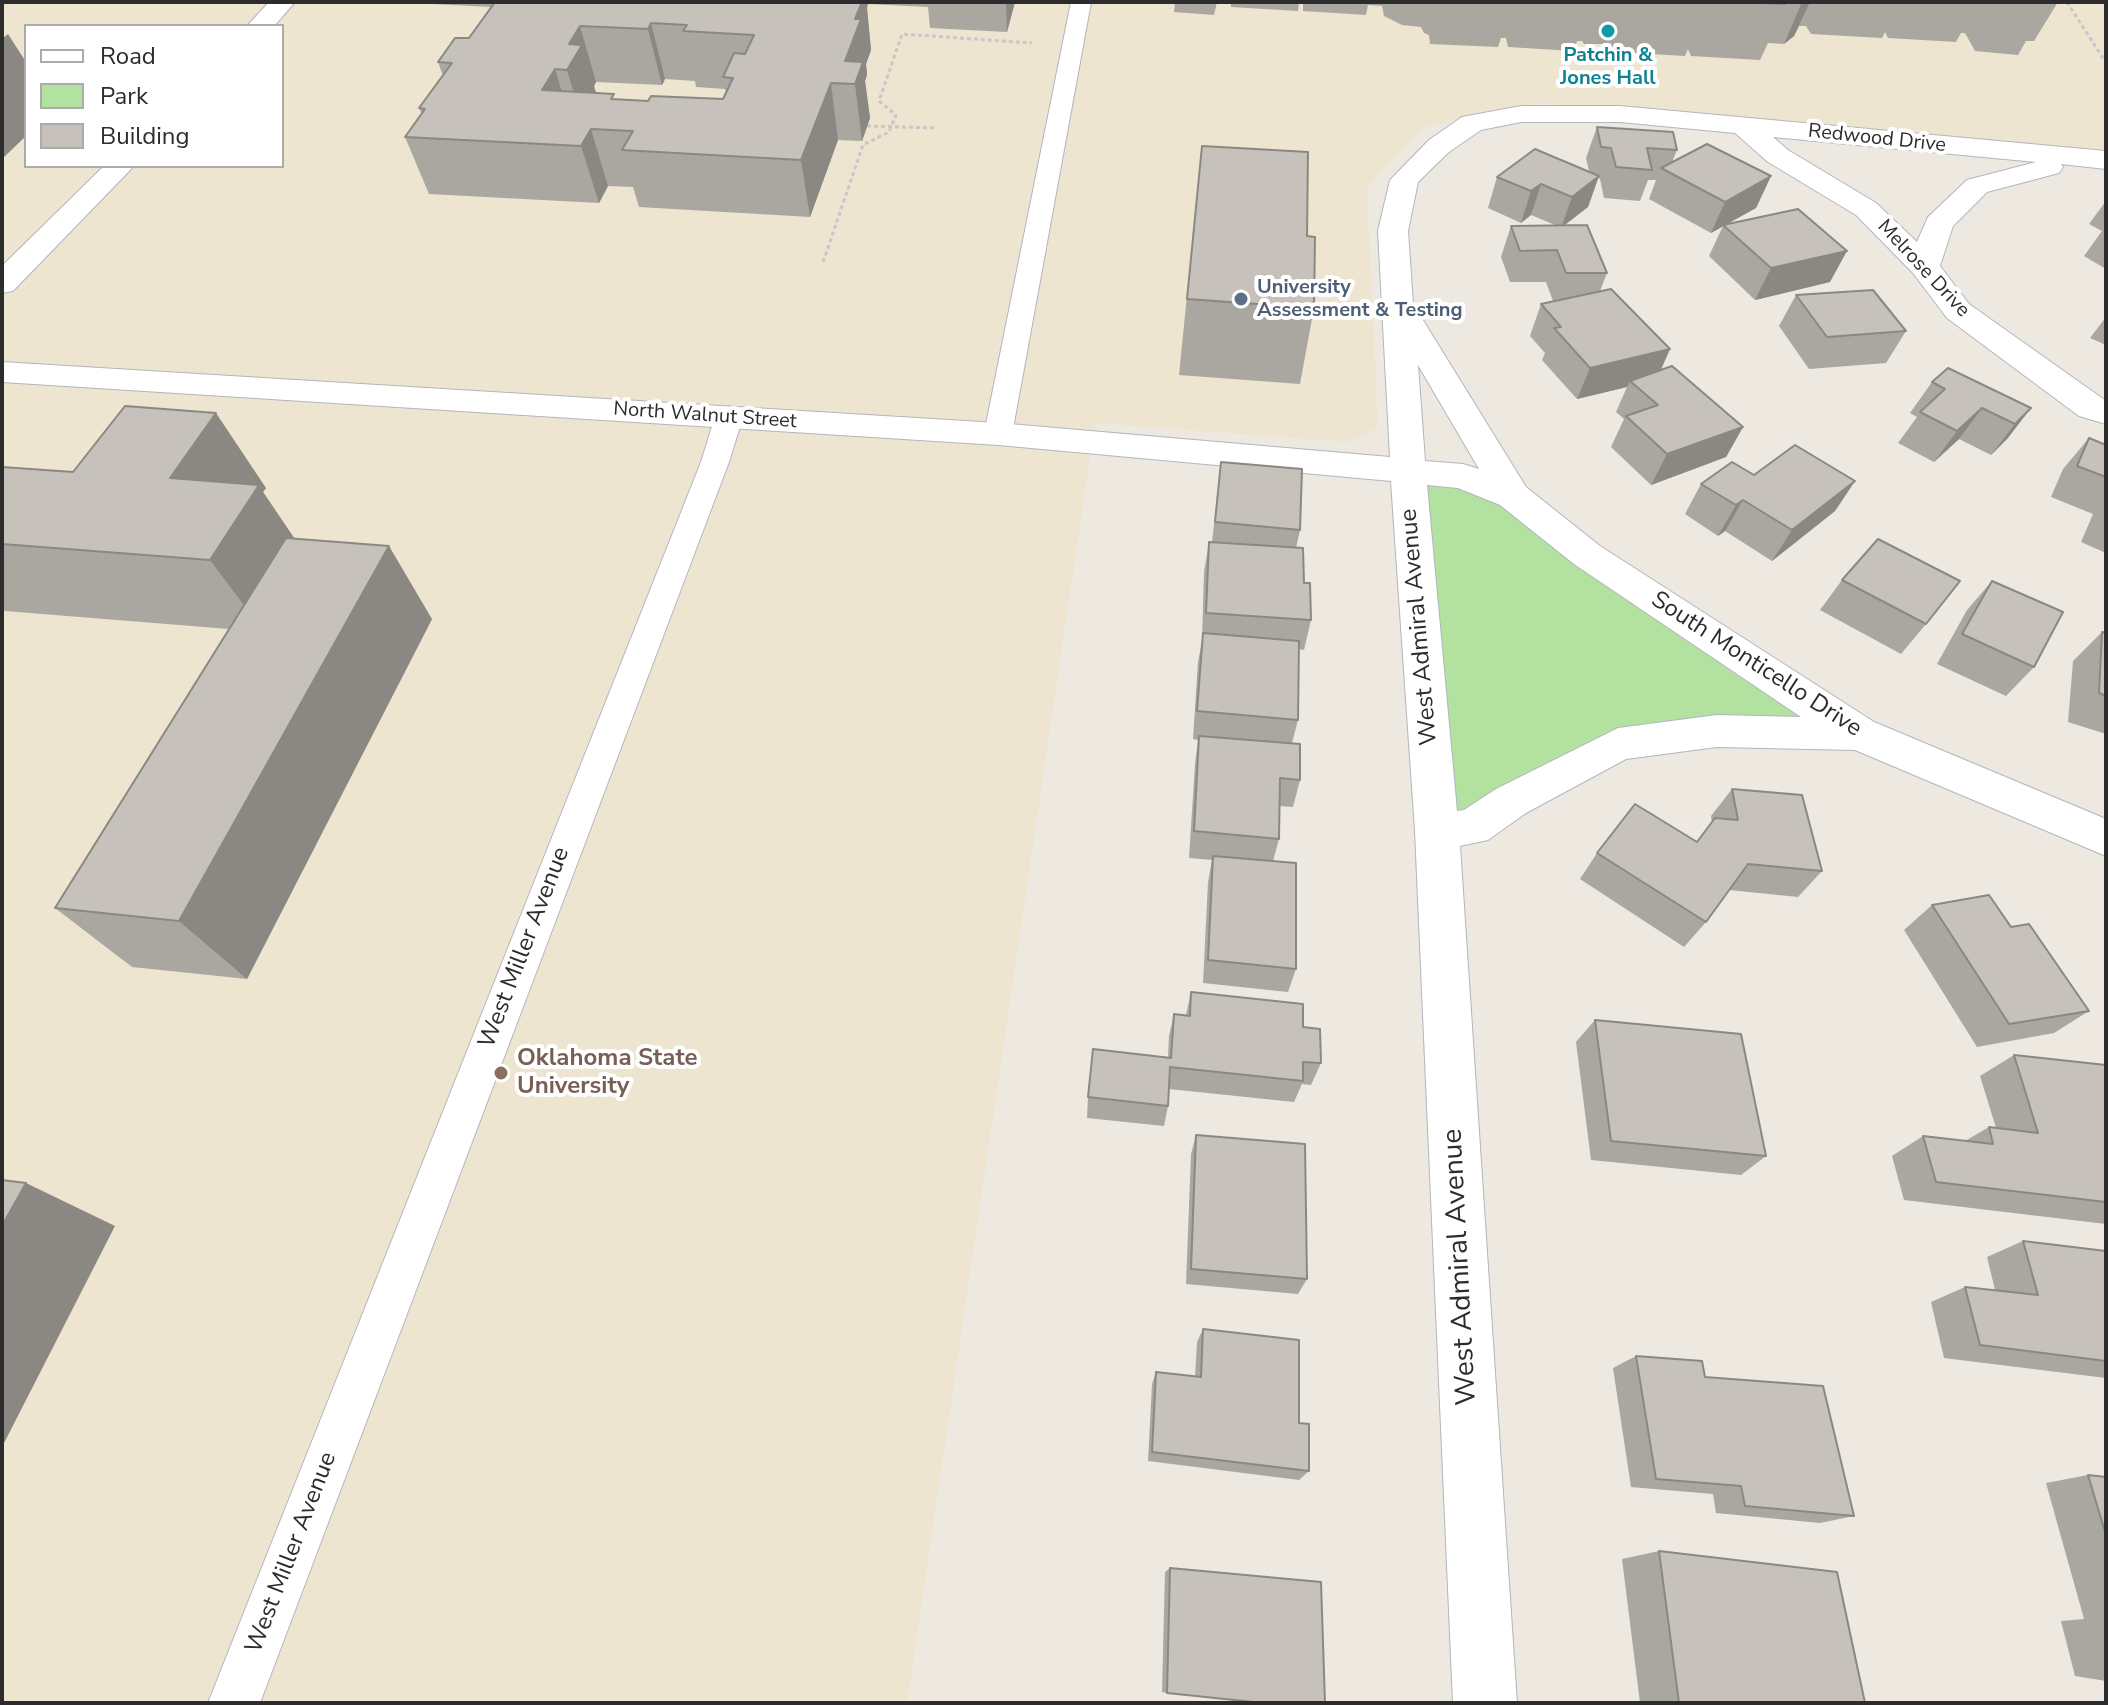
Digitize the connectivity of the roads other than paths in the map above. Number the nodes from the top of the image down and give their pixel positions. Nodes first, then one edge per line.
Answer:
1 (283, 2) edge
2 (1081, 2) edge
3 (262, 24) edge
4 (1649, 116) joint
5 (1741, 124) junction
6 (2095, 160) edge
7 (118, 168) edge
8 (1924, 266) junction
9 (2, 284) edge
10 (1398, 303) junction
11 (2, 372) edge
12 (2106, 413) edge
13 (729, 417) junction
14 (998, 434) junction
15 (1408, 470) junction
16 (1513, 496) junction
17 (1859, 734) junction
18 (1437, 831) junction
19 (2106, 838) edge
20 (234, 1703) edge
21 (1485, 1703) edge

1 - 3 street
2 - 14 lane
4 - 5 street, Redwood Drive
4 - 10 street, South Monticello Drive
5 - 6 street, Redwood Drive
5 - 8 street, Melrose Drive
6 - 8 street
7 - 9 street
8 - 12 street, Melrose Drive
10 - 15 street, South Monticello Drive
10 - 16 street, South Monticello Drive
11 - 13 street, North Walnut Street
13 - 14 street, North Walnut Street
13 - 20 lane, West Miller Avenue
14 - 15 street, North Walnut Street
15 - 16 street, South Monticello Drive
15 - 18 street, West Admiral Avenue
16 - 17 street, South Monticello Drive
17 - 18 street
17 - 19 street, South Monticello Drive
18 - 21 street, West Admiral Avenue

